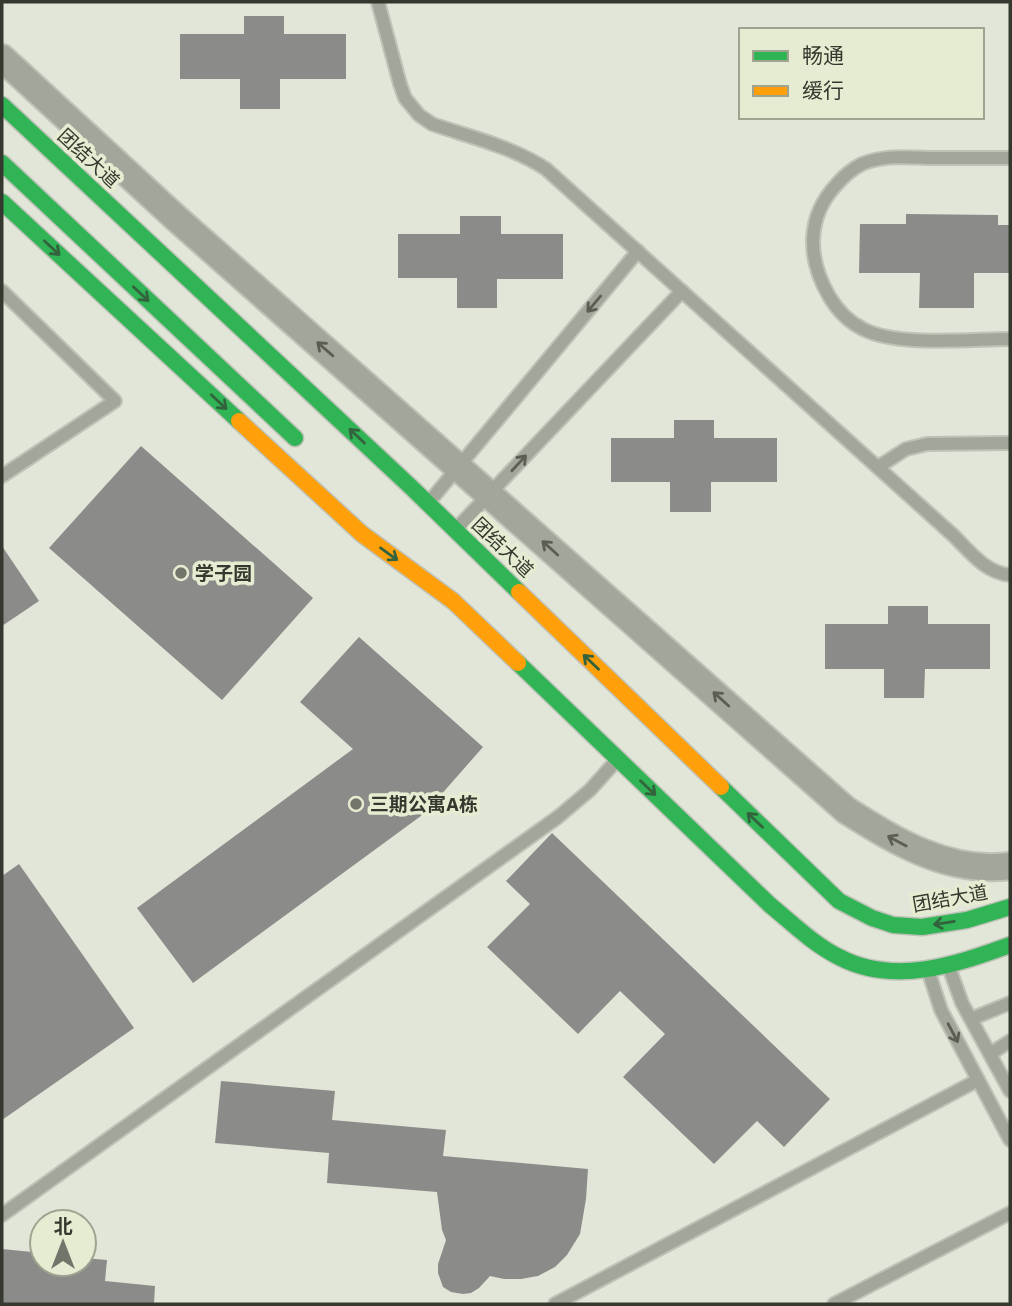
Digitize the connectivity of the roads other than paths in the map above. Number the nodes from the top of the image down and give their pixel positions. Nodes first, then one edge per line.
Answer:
1 (378, 2) edge
2 (2, 58) edge
3 (2, 105) edge
4 (1010, 158) edge
5 (2, 163) edge
6 (2, 202) edge
7 (638, 251) junction
8 (2, 291) edge
9 (682, 291) junction
10 (1010, 339) edge
11 (1010, 443) edge
12 (311, 453) dead end
13 (363, 465) dead end
14 (459, 467) junction
15 (878, 467) junction
16 (2, 476) edge
17 (412, 488) junction
18 (489, 494) junction
19 (428, 503) junction
20 (455, 530) junction
21 (408, 549) dead end
22 (1010, 575) edge
23 (453, 601) junction
24 (618, 759) junction
25 (1010, 866) edge
26 (1010, 907) edge
27 (1010, 945) edge
28 (948, 966) junction
29 (928, 970) junction
30 (1010, 1003) edge
31 (971, 1019) junction
32 (1010, 1041) edge
33 (990, 1054) junction
34 (978, 1080) junction
35 (1010, 1091) edge
36 (1010, 1140) edge
37 (1010, 1213) edge
38 (2, 1215) edge
39 (555, 1304) edge
40 (834, 1304) edge

1 - 7 lane
14 -> 2 street
17 -> 3 main road, 团结大道
4 - 10 lane
5 -> 12 main road
6 -> 23 main road
7 - 9 lane
7 -> 14 lane
8 - 16 lane
9 - 15 lane
18 -> 9 lane
11 - 15 lane
13 - 17 main road
14 - 18 street
14 - 19 lane
15 - 22 lane
17 - 19 main road, 团结大道
18 - 20 lane
25 -> 18 street
19 - 20 main road, 团结大道
26 -> 20 main road, 团结大道
21 - 23 main road
23 - 24 main road
24 -> 29 main road
24 - 38 lane
27 - 28 main road
28 - 29 main road
28 - 31 lane
29 -> 34 lane
30 - 31 lane
31 - 33 lane
32 - 33 lane
33 - 35 lane
34 - 36 lane
34 - 39 lane
37 - 40 lane

